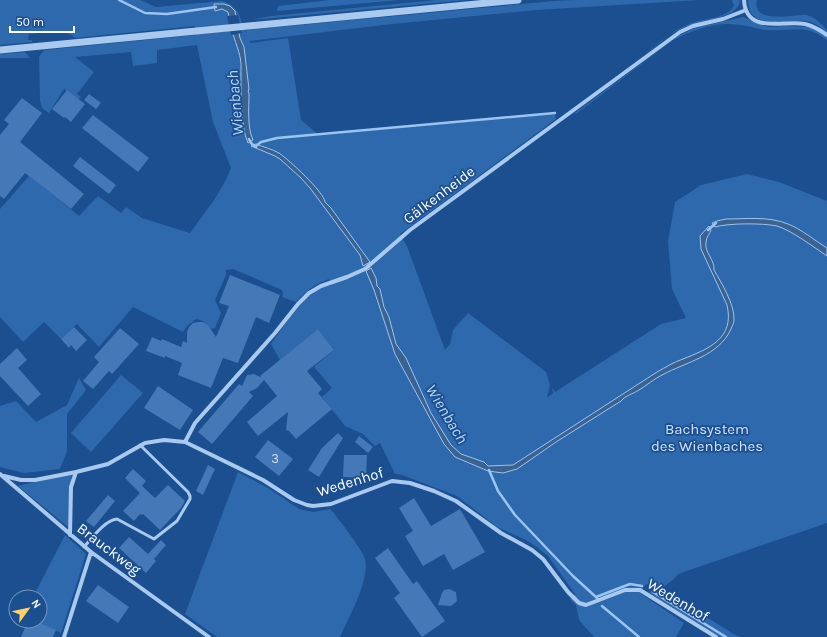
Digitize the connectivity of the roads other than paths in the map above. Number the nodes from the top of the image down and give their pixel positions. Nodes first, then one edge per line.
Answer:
1 (518, 0) edge
2 (744, 0) edge
3 (746, 10) junction
4 (827, 35) edge
5 (0, 50) edge
6 (185, 442) junction
7 (140, 445) junction
8 (76, 472) junction
9 (2, 475) edge
10 (70, 535) junction
11 (84, 547) junction
12 (91, 552) junction
13 (64, 637) edge
14 (209, 637) edge
15 (716, 637) edge

1 - 5 street
2 - 3 street
3 - 4 street
3 - 6 street, Gälkenheide
6 - 7 street, Wedenhof
6 - 15 street, Wedenhof
7 - 8 street, Wedenhof
7 - 11 lane
8 - 9 street, Wedenhof
8 - 10 street
9 - 10 street, Brauckweg
10 - 11 street, Brauckweg
11 - 12 street, Brauckweg
12 - 13 street
12 - 14 street, Brauckweg

